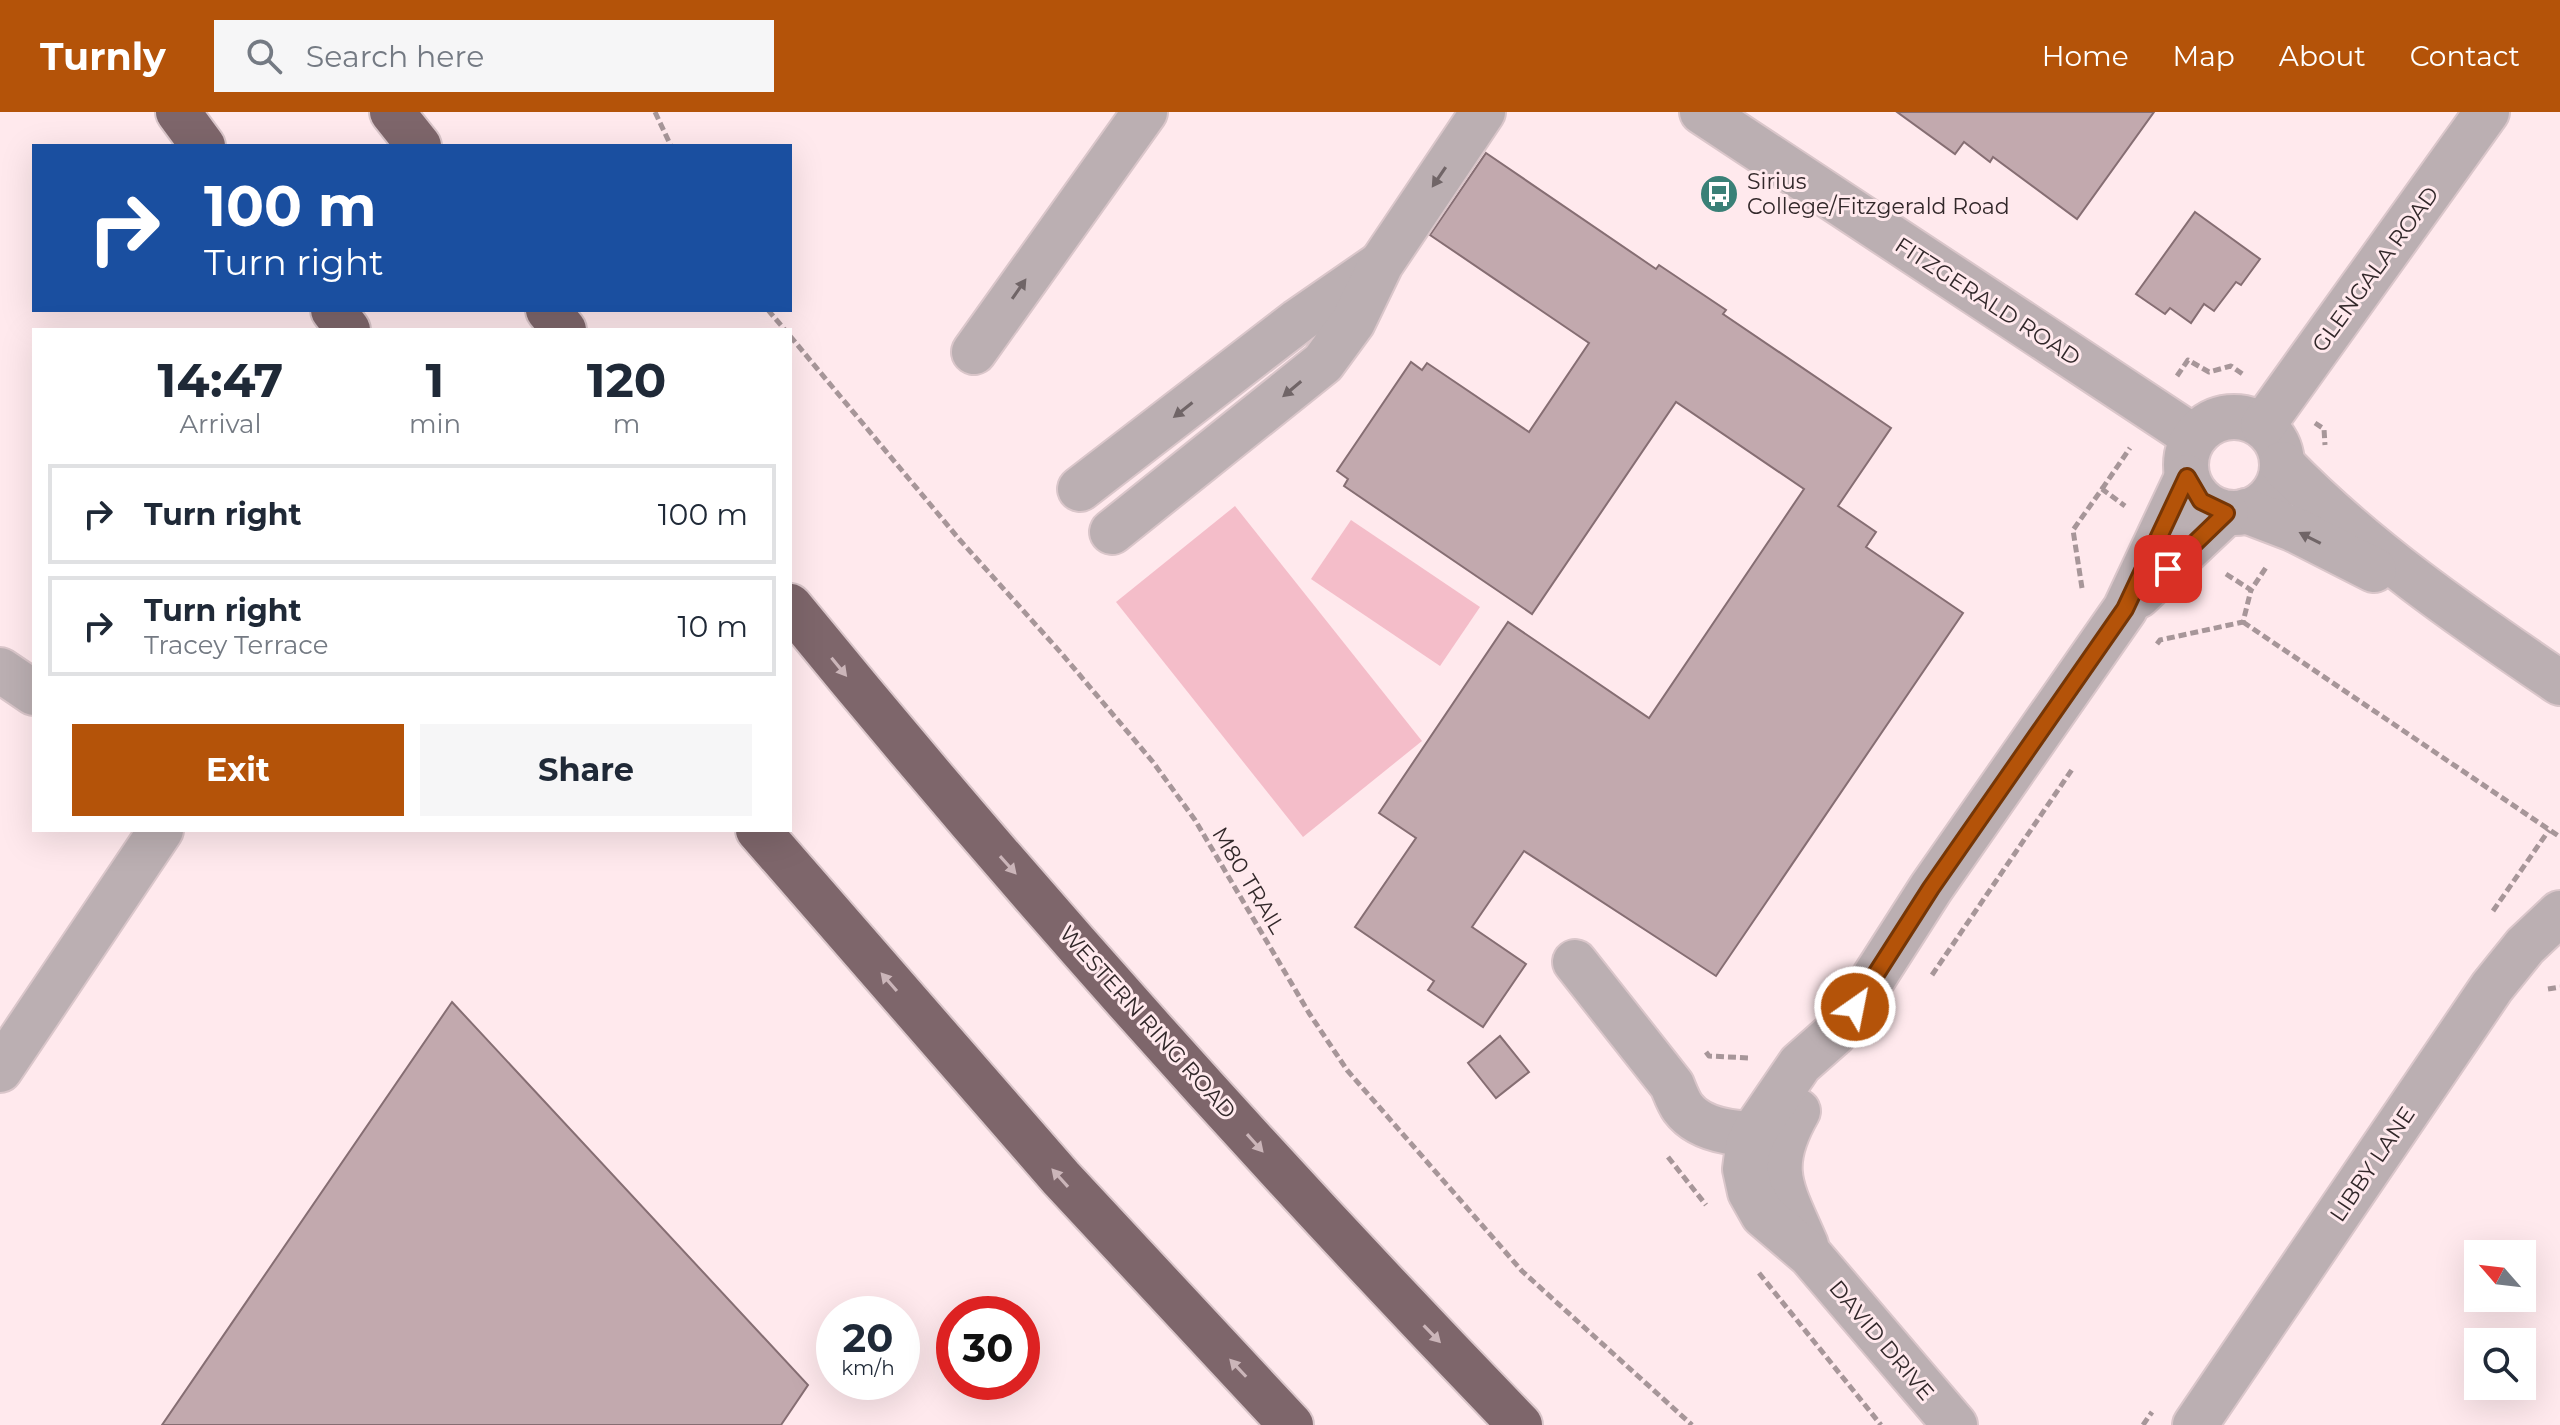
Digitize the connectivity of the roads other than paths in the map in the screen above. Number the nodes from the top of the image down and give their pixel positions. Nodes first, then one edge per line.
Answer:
1 (178, 112) edge
2 (392, 112) edge
3 (1145, 112) edge
4 (1483, 112) edge
5 (1702, 112) edge
6 (2487, 112) edge
7 (202, 144) edge
8 (417, 144) edge
9 (1381, 264) junction
10 (550, 312) edge
11 (562, 328) edge
12 (974, 352) dead end
13 (2263, 425) junction
14 (2191, 457) junction
15 (2282, 464) junction
16 (1080, 489) dead end
17 (2236, 512) junction
18 (1112, 532) dead end
19 (792, 608) edge
20 (2125, 609) junction
21 (2454, 611) junction
22 (0, 670) edge
23 (2560, 683) edge
24 (32, 692) edge
25 (160, 832) edge
26 (760, 832) edge
27 (2560, 913) edge
28 (1575, 962) dead end
29 (0, 1070) edge
30 (1764, 1128) junction
31 (1291, 1425) edge
32 (1520, 1425) edge
33 (1955, 1425) edge
34 (2195, 1425) edge

1 - 7 highway
2 - 8 highway
12 -> 3 street
4 -> 9 street
5 - 14 street, FITZGERALD ROAD
6 - 13 street, GLENGALA ROAD
9 -> 16 street
9 -> 18 street
10 - 11 highway
13 - 14 street
13 - 15 street
14 - 17 street
14 - 20 street
15 - 17 street
15 - 21 street
17 - 20 street
21 -> 17 street
19 -> 32 highway, WESTERN RING ROAD
20 - 30 street
21 - 23 street
22 - 24 street
25 - 29 street
31 -> 26 highway
27 - 34 street, LIBBY LANE
28 - 30 street
30 - 33 street, DAVID DRIVE

